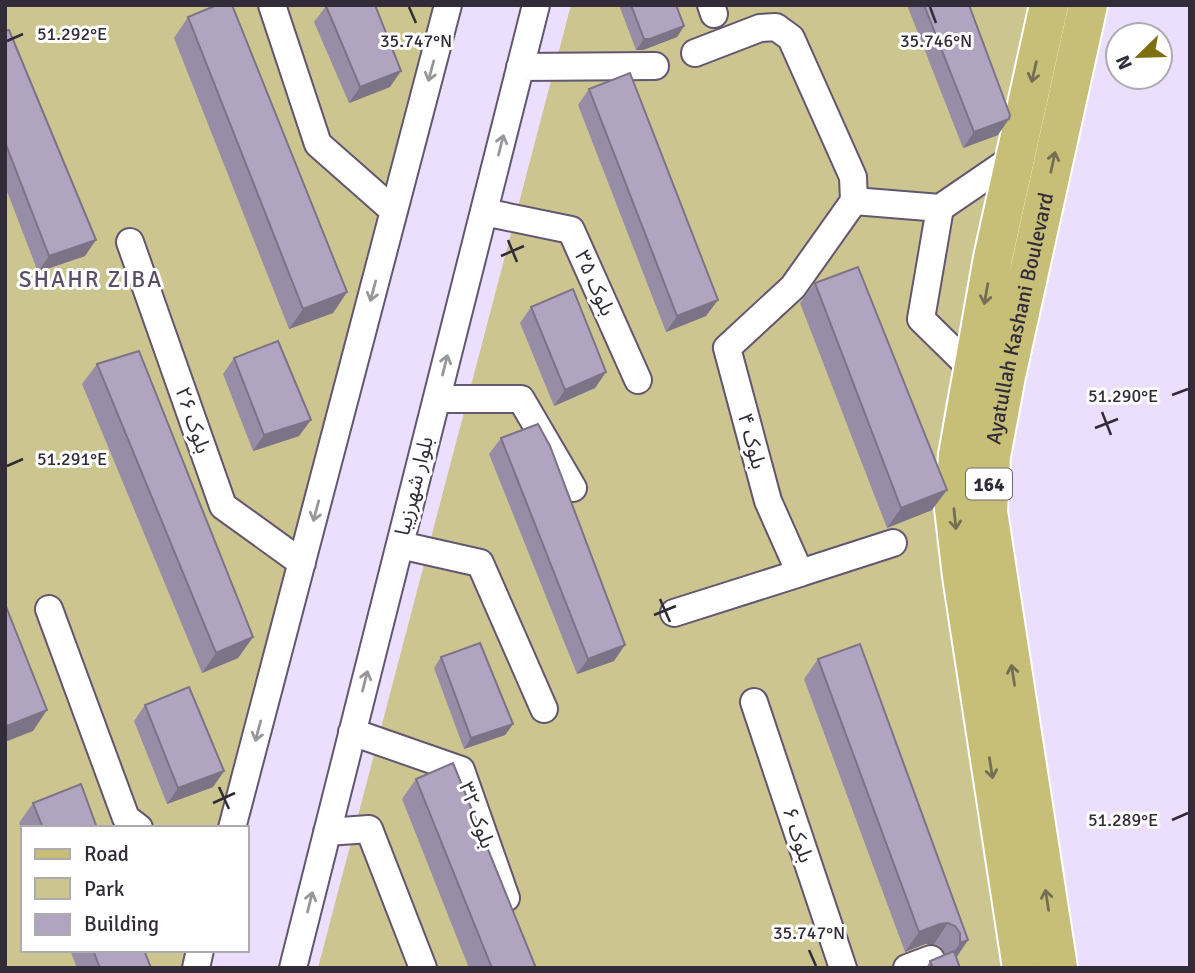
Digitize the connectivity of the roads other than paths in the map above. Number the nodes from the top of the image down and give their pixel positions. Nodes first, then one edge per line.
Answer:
1 (272, 5) edge
2 (448, 5) edge
3 (536, 5) edge
4 (1049, 5) edge
5 (1088, 5) edge
6 (695, 53) dead end
7 (520, 66) junction
8 (655, 66) dead end
9 (1016, 156) junction
10 (854, 201) junction
11 (940, 208) junction
12 (394, 211) junction
13 (484, 212) junction
14 (130, 242) dead end
15 (973, 370) junction
16 (638, 380) dead end
17 (437, 399) junction
18 (573, 488) dead end
19 (893, 543) dead end
20 (400, 545) junction
21 (302, 563) junction
22 (800, 573) junction
23 (49, 610) dead end
24 (674, 613) dead end
25 (754, 702) dead end
26 (544, 709) dead end
27 (352, 732) junction
28 (137, 826) edge
29 (233, 826) edge
30 (327, 832) junction
31 (512, 915) edge
32 (293, 968) edge
33 (423, 968) edge
34 (843, 968) edge
35 (1022, 968) edge
36 (1058, 968) edge

1 - 12 street
2 -> 12 street
3 - 7 street, بلوار شهرزیبا
4 -> 9 main road, Ayatullah Kashani Boulevard / 164
36 -> 5 main road, Ayatullah Kashani Boulevard / 164
6 - 10 street
7 - 8 street
13 -> 7 street, بلوار شهرزیبا
9 - 11 street
9 -> 15 main road, Ayatullah Kashani Boulevard / 164
10 - 11 street
10 - 22 street, بلوک ۴
11 - 15 street
12 -> 21 street
13 - 16 street, بلوک ۳۵
17 -> 13 street, بلوار شهرزیبا
14 - 21 street, بلوک ۲۶
15 -> 35 main road, Ayatullah Kashani Boulevard / 164
17 - 18 street
17 - 20 street, بلوار شهرزیبا
19 - 22 street
20 - 26 street
27 -> 20 street, بلوار شهرزیبا
21 -> 29 street
22 - 24 street
23 - 28 street
25 - 34 street, بلوک ۶
27 - 30 street, بلوار شهرزیبا
27 - 31 street, بلوک ۳۲
32 -> 30 street, بلوار شهرزیبا
30 - 33 street

